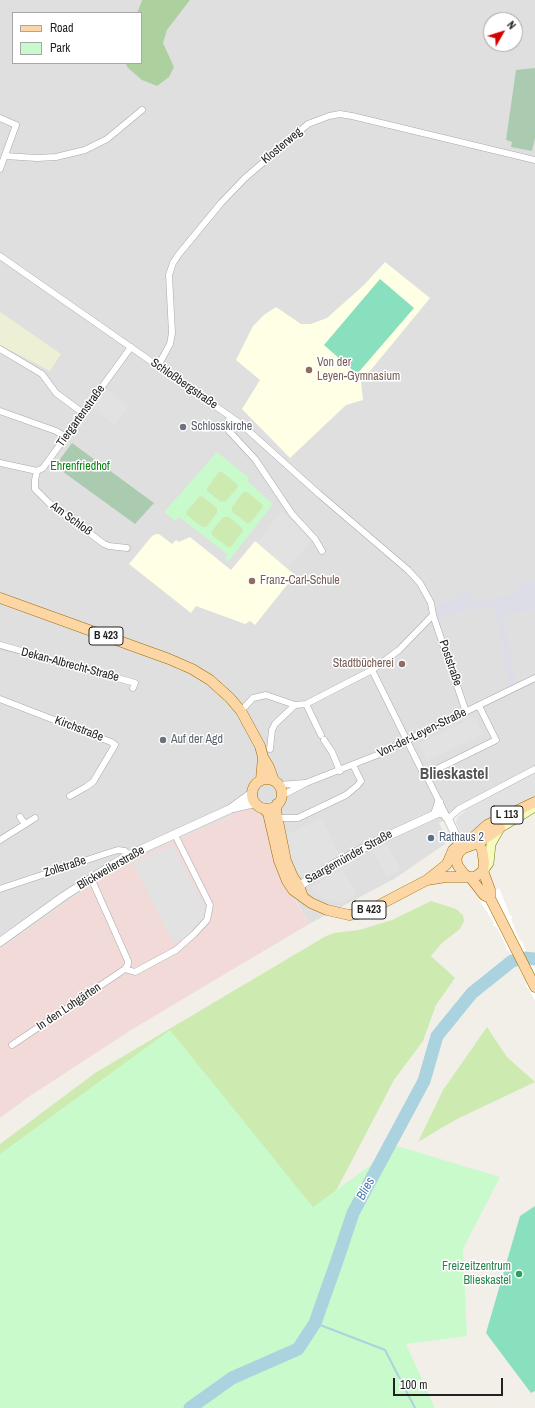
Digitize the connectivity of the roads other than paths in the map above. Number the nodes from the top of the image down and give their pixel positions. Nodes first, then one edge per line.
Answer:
1 (142, 110) dead end
2 (0, 118) edge
3 (5, 156) junction
4 (535, 160) edge
5 (0, 169) edge
6 (0, 256) edge
7 (131, 347) junction
8 (0, 349) edge
9 (158, 366) junction
10 (0, 411) edge
11 (83, 413) junction
12 (230, 417) junction
13 (66, 437) junction
14 (0, 462) edge
15 (37, 471) junction
16 (127, 548) dead end
17 (322, 551) dead end
18 (0, 598) edge
19 (433, 614) junction
20 (0, 645) edge
21 (372, 670) junction
22 (535, 678) edge
23 (133, 688) dead end
24 (0, 699) edge
25 (306, 704) junction
26 (295, 705) junction
27 (479, 706) junction
28 (241, 711) junction
29 (466, 712) junction
30 (407, 741) junction
31 (270, 749) dead end
32 (263, 757) junction
33 (353, 765) junction
34 (535, 768) edge
35 (340, 771) junction
36 (433, 771) dead end
37 (261, 780) junction
38 (276, 783) junction
39 (306, 783) junction
40 (70, 796) dead end
41 (253, 798) junction
42 (279, 800) junction
43 (439, 802) junction
44 (535, 802) edge
45 (535, 807) edge
46 (264, 808) junction
47 (435, 814) junction
48 (20, 817) dead end
49 (35, 818) dead end
50 (277, 818) junction
51 (448, 819) junction
52 (25, 824) junction
53 (500, 828) junction
54 (175, 835) junction
55 (0, 840) edge
56 (468, 845) junction
57 (130, 855) junction
58 (483, 871) junction
59 (469, 877) junction
60 (91, 878) junction
61 (427, 880) junction
62 (0, 888) edge
63 (296, 888) junction
64 (490, 898) junction
65 (0, 942) edge
66 (125, 969) junction
67 (535, 986) edge
68 (12, 1045) dead end

1 - 3 street
2 - 3 street
3 - 5 street
4 - 9 street, Klosterweg
6 - 7 street, Schloßbergstraße
7 - 9 street, Schloßbergstraße
7 - 11 street, Tiergartenstraße
8 - 11 street
9 - 12 street, Schloßbergstraße
10 - 13 street
11 - 13 street, Tiergartenstraße
12 - 17 street
12 - 19 street, Schloßbergstraße
13 - 15 street, Tiergartenstraße
14 - 15 street
15 - 16 street, Am Schloß
18 - 28 main road, B 423
19 - 21 street
19 - 29 street, Poststraße
20 - 23 street, Dekan-Albrecht-Straße
21 - 25 street
21 - 30 street
22 - 27 street, Von-der-Leyen-Straße
24 - 40 street, Kirchstraße
25 - 26 street
25 - 35 street
26 - 28 street
26 - 31 street
27 - 29 street, Von-der-Leyen-Straße
27 - 36 street
28 - 32 main road, B 423
29 - 30 street, Von-der-Leyen-Straße
30 - 33 street, Von-der-Leyen-Straße
30 - 43 street
32 - 37 main road, B 423
32 - 38 main road, B 423
33 - 35 street, Von-der-Leyen-Straße
33 - 50 street
34 - 51 street, L 113
35 - 39 street, Von-der-Leyen-Straße
37 - 38 main road
37 - 41 main road, B 423
38 - 39 street, Von-der-Leyen-Straße
38 - 42 main road, B 423
39 - 42 street, Von-der-Leyen-Straße
41 - 46 main road
41 - 54 street, Blickweilerstraße
42 - 46 main road
42 - 50 main road, Saargemünder Straße / B 423
43 - 47 street
43 - 51 street
44 - 56 main road, L 113
45 - 53 main road, L 113
46 - 63 main road, Saargemünder Straße / B 423
47 - 51 street
47 - 63 street, Saargemünder Straße
48 - 52 street
49 - 52 street
50 - 63 main road, Saargemünder Straße / B 423
51 - 56 street
52 - 55 street
53 - 56 main road, L 113
53 - 58 main road, L 113
54 - 57 street, Blickweilerstraße
54 - 66 street, In den Lohgärten
56 - 58 main road
56 - 59 main road
56 - 61 main road, B 423
57 - 60 street, Blickweilerstraße
57 - 62 street, Zollstraße
58 - 59 main road, B 423
58 - 64 main road
59 - 61 main road, B 423
59 - 64 main road
60 - 65 street, Blickweilerstraße
60 - 66 street
61 - 63 main road, B 423
64 - 67 main road
66 - 68 street, In den Lohgärten

